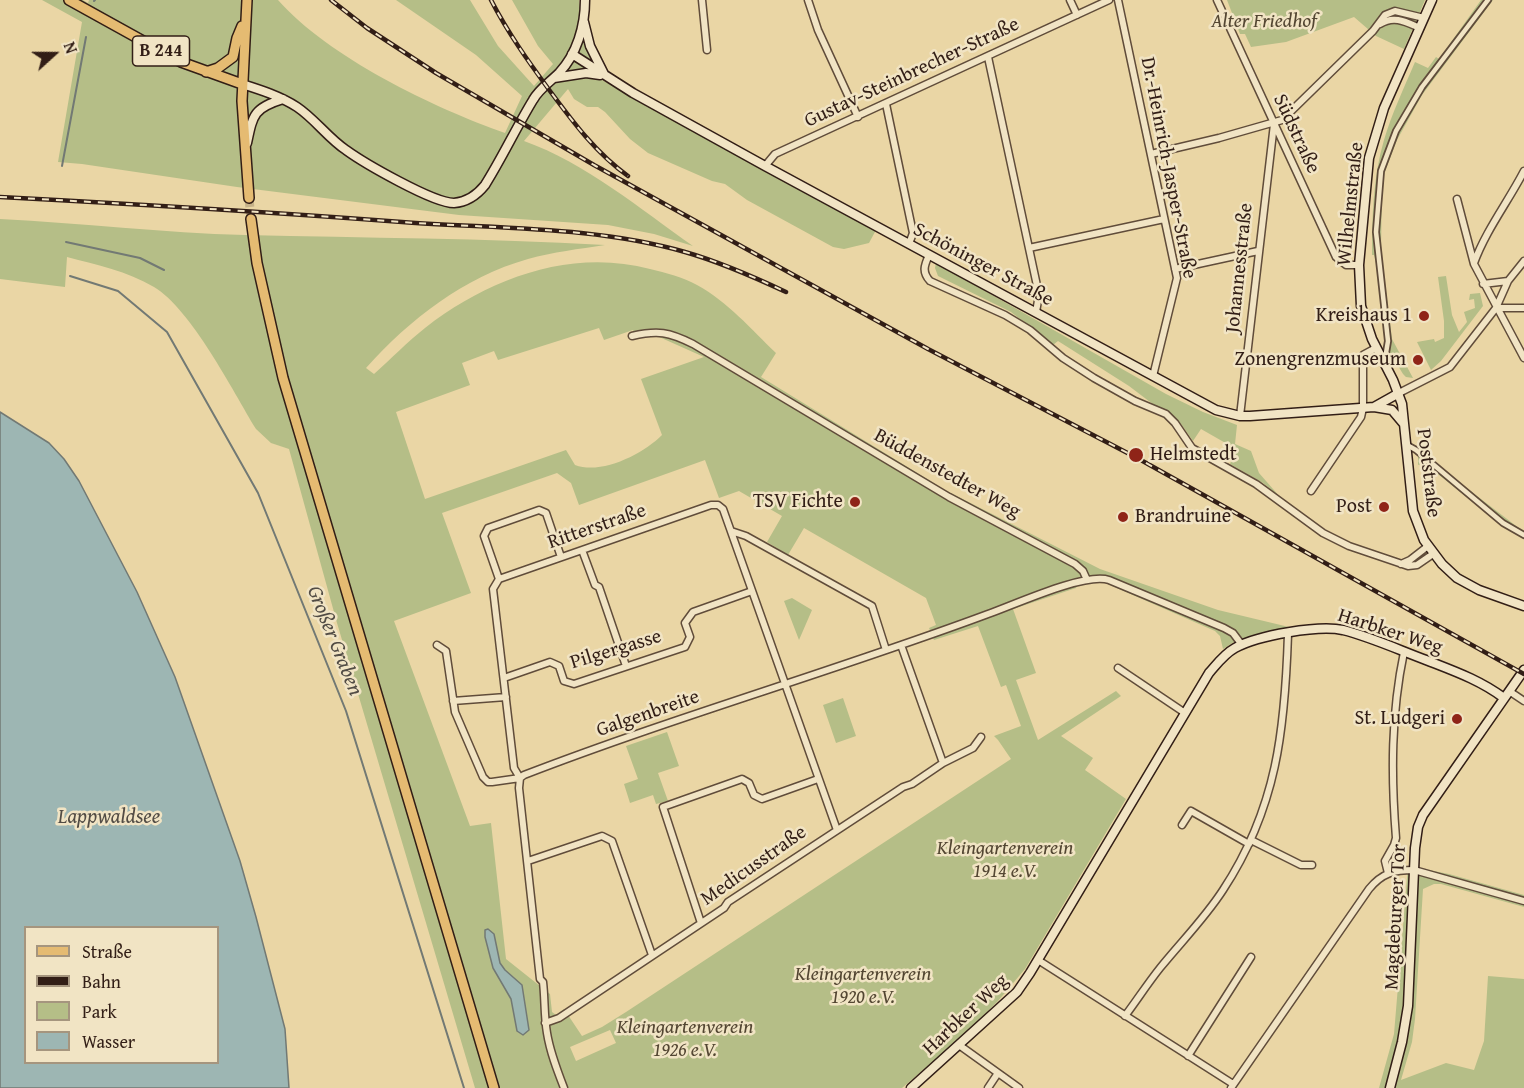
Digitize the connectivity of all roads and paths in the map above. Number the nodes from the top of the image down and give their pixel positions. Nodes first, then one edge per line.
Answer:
1 (69, 0) edge
2 (246, 0) edge
3 (585, 0) edge
4 (702, 0) edge
5 (808, 0) edge
6 (1070, 0) edge
7 (1109, 0) edge
8 (1118, 0) edge
9 (1217, 0) edge
10 (1432, 0) edge
11 (1488, 0) edge
12 (1077, 15) junction
13 (1424, 18) junction
14 (584, 19) junction
15 (244, 22) junction
16 (1377, 27) junction
17 (1420, 28) junction
18 (707, 50) dead end
19 (572, 54) junction
20 (988, 57) junction
21 (206, 72) junction
22 (606, 77) junction
23 (554, 78) junction
24 (242, 84) junction
25 (283, 99) junction
26 (886, 104) junction
27 (858, 117) junction
28 (1274, 123) junction
29 (245, 149) junction
30 (1151, 154) junction
31 (765, 166) junction
32 (1524, 171) edge
33 (249, 198) tunnel mouth
34 (1457, 199) dead end
35 (251, 219) tunnel mouth
36 (1164, 219) junction
37 (909, 244) junction
38 (1029, 248) junction
39 (1258, 251) junction
40 (929, 255) junction
41 (1524, 261) edge
42 (1474, 264) junction
43 (1359, 265) junction
44 (1175, 269) junction
45 (1508, 281) junction
46 (1483, 284) junction
47 (1496, 308) junction
48 (1524, 308) edge
49 (1036, 312) junction
50 (632, 336) dead end
51 (1377, 348) junction
52 (1524, 357) edge
53 (1382, 359) junction
54 (1153, 376) junction
55 (1399, 393) junction
56 (1374, 407) junction
57 (1364, 408) junction
58 (1240, 416) junction
59 (1405, 426) junction
60 (1407, 445) junction
61 (1311, 492) dead end
62 (731, 531) junction
63 (1524, 535) edge
64 (1428, 546) junction
65 (582, 550) junction
66 (1434, 554) junction
67 (561, 557) junction
68 (1401, 564) junction
69 (499, 579) junction
70 (1086, 580) junction
71 (752, 591) junction
72 (1524, 606) edge
73 (1288, 634) junction
74 (437, 645) dead end
75 (901, 645) junction
76 (1242, 645) junction
77 (886, 650) junction
78 (1404, 652) junction
79 (626, 666) junction
80 (1118, 668) dead end
81 (1524, 670) edge
82 (504, 678) junction
83 (784, 684) junction
84 (1506, 695) junction
85 (506, 697) junction
86 (453, 701) junction
87 (1524, 701) edge
88 (1185, 713) junction
89 (981, 737) dead end
90 (943, 763) junction
91 (520, 778) junction
92 (818, 779) junction
93 (1182, 825) dead end
94 (837, 830) junction
95 (1250, 842) junction
96 (528, 861) junction
97 (1312, 865) dead end
98 (1414, 870) junction
99 (1388, 873) junction
100 (1524, 901) edge
101 (701, 923) junction
102 (652, 955) junction
103 (1251, 957) dead end
104 (1038, 960) junction
105 (1125, 1016) junction
106 (545, 1023) junction
107 (959, 1045) junction
108 (1188, 1056) junction
109 (998, 1073) junction
110 (1232, 1086) edge
111 (495, 1088) edge
112 (564, 1088) edge
113 (911, 1088) edge
114 (988, 1088) edge
115 (1019, 1088) edge
116 (1390, 1088) edge

1 - 21 main road, B 244
2 - 15 main road
3 - 14 main road
4 - 18 street
5 - 27 street
6 - 12 street
7 - 12 street, Gustav-Steinbrecher-Straße
8 - 30 street, Dr.-Heinrich-Jasper-Straße
9 - 28 street, Südstraße
10 - 13 main road, Wilhelmstraße
11 - 53 street
12 - 20 street, Gustav-Steinbrecher-Straße
13 - 16 street
13 - 17 main road, Wilhelmstraße
14 - 19 main road
14 - 22 main road
15 - 21 main road
15 - 24 main road
16 - 17 street
16 - 28 street
17 - 43 main road, Wilhelmstraße
19 - 22 main road, Schöninger Straße
19 - 23 main road
20 - 26 street, Gustav-Steinbrecher-Straße
20 - 38 street
21 - 24 main road, B 244
22 - 23 main road
22 - 31 main road, Schöninger Straße
23 - 25 main road
24 - 25 main road
24 - 29 main road
25 - 29 main road
26 - 27 street, Gustav-Steinbrecher-Straße
26 - 37 street
27 - 31 street, Gustav-Steinbrecher-Straße
28 - 30 street
28 - 39 street, Johannesstraße
28 - 43 street, Südstraße
29 - 33 main road
30 - 36 street, Dr.-Heinrich-Jasper-Straße
31 - 37 main road, Schöninger Straße
32 - 42 street
34 - 42 street
35 - 111 main road
36 - 38 street
36 - 44 street, Dr.-Heinrich-Jasper-Straße
37 - 40 main road, Schöninger Straße
38 - 49 street
39 - 44 street
39 - 58 street, Johannesstraße
40 - 49 main road, Schöninger Straße
40 - 68 street
41 - 45 street
42 - 46 street
43 - 51 main road, Wilhelmstraße
44 - 54 street, Dr.-Heinrich-Jasper-Straße
45 - 46 street
45 - 47 street
46 - 47 street
47 - 48 street
47 - 52 street
47 - 55 street
49 - 54 main road, Schöninger Straße
50 - 70 street, Büddenstedter Weg
51 - 53 main road, Wilhelmstraße
51 - 57 street
53 - 55 main road, Wilhelmstraße
54 - 58 main road, Schöninger Straße
55 - 56 main road, Schöninger Straße
55 - 59 main road, Poststraße
56 - 57 main road, Schöninger Straße
56 - 59 main road
57 - 58 main road, Schöninger Straße
57 - 61 street
59 - 60 main road, Poststraße
60 - 63 street
60 - 64 main road, Poststraße
62 - 65 street, Ritterstraße
62 - 71 street, Ritterstraße
62 - 77 street
64 - 66 main road, Poststraße
64 - 68 street
65 - 67 street, Ritterstraße
65 - 79 street
66 - 68 street
66 - 72 main road, Poststraße
67 - 69 street, Ritterstraße
67 - 69 street
69 - 82 street
70 - 75 street, Galgenbreite
70 - 76 street
71 - 79 street, Pilgergasse
71 - 83 street, Ritterstraße
73 - 76 main road, Harbker Weg
73 - 78 main road, Harbker Weg
73 - 95 street
74 - 86 street
75 - 77 street, Galgenbreite
75 - 90 street
76 - 88 main road, Harbker Weg
77 - 83 street, Galgenbreite
78 - 84 main road, Harbker Weg
78 - 99 street
79 - 82 street, Pilgergasse
80 - 88 street
81 - 84 main road, Magdeburger Tor
82 - 85 street
83 - 91 street, Galgenbreite
83 - 92 street, Ritterstraße
84 - 87 street
84 - 98 main road, Magdeburger Tor
85 - 86 street
85 - 91 street
86 - 91 street, Galgenbreite
88 - 104 main road, Harbker Weg
89 - 90 street, Medicusstraße
90 - 94 street, Medicusstraße
91 - 96 street
92 - 94 street, Ritterstraße
92 - 101 street
93 - 95 street
94 - 101 street, Medicusstraße
95 - 97 street
95 - 105 street
96 - 102 street
96 - 106 street
98 - 99 street
98 - 100 street
98 - 116 main road, Magdeburger Tor
99 - 110 street
101 - 102 street, Medicusstraße
102 - 106 street, Medicusstraße
103 - 108 street
104 - 105 street
104 - 107 main road, Harbker Weg
105 - 108 street
106 - 112 street
107 - 109 street
107 - 113 main road, Harbker Weg
108 - 110 street
109 - 114 street
109 - 115 street

